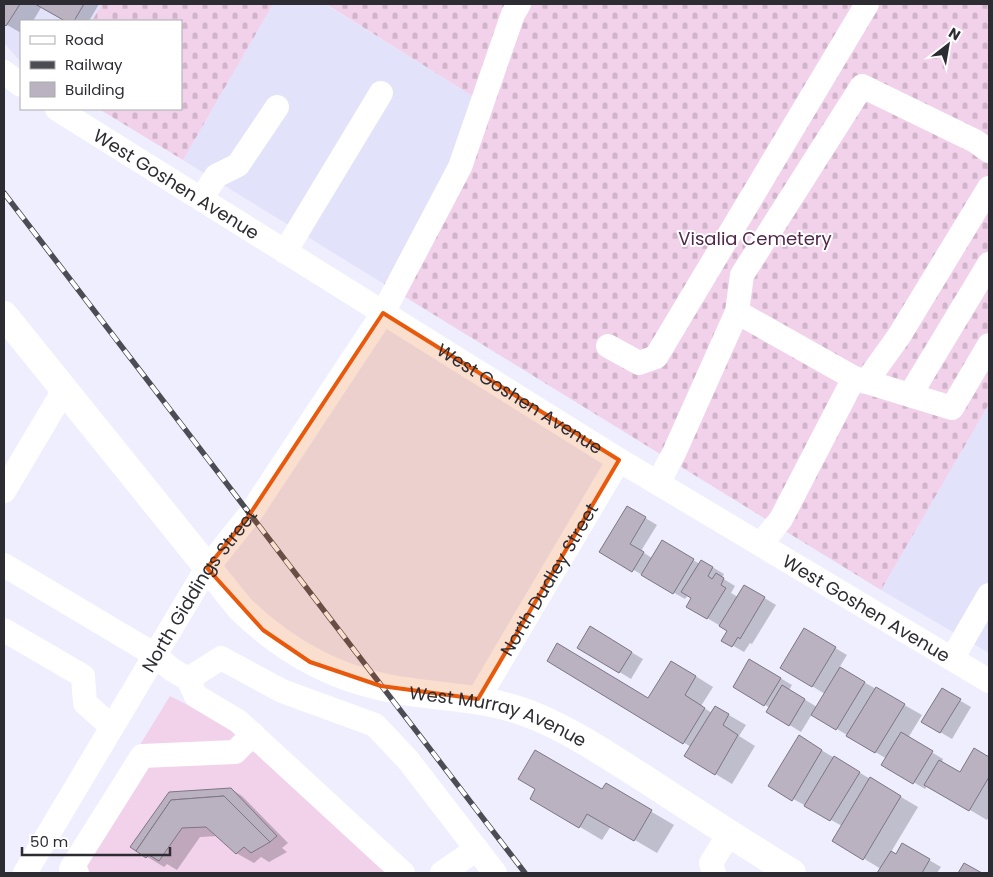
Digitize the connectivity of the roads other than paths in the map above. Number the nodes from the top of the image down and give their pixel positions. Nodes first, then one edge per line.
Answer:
1 (867, 4) edge
2 (509, 7) edge
3 (4, 72) edge
4 (20, 84) edge
5 (381, 93) dead end
6 (276, 107) dead end
7 (59, 110) edge
8 (982, 146) edge
9 (989, 188) edge
10 (200, 199) junction
11 (285, 252) junction
12 (989, 264) edge
13 (737, 312) junction
14 (383, 313) junction
15 (4, 315) edge
16 (989, 344) edge
17 (608, 346) dead end
18 (860, 380) junction
19 (64, 390) junction
20 (910, 395) junction
21 (619, 460) junction
22 (658, 483) junction
23 (4, 492) edge
24 (761, 544) junction
25 (4, 565) edge
26 (207, 568) junction
27 (989, 595) edge
28 (4, 630) edge
29 (155, 655) junction
30 (952, 659) junction
31 (188, 679) junction
32 (989, 681) edge
33 (478, 699) junction
34 (112, 728) junction
35 (253, 734) junction
36 (729, 834) junction
37 (477, 849) junction
38 (25, 873) edge
39 (77, 873) edge
40 (403, 873) edge
41 (442, 873) edge
42 (495, 873) edge
43 (714, 873) edge
44 (792, 873) edge

1 - 17 street
2 - 14 street, North Giddings Street
3 - 4 street
5 - 11 street
6 - 10 street
7 - 10 street, West Goshen Avenue
8 - 13 street
9 - 18 street
10 - 11 street, West Goshen Avenue
11 - 14 street, West Goshen Avenue
12 - 20 street
13 - 18 street
13 - 22 street
14 - 21 street, West Goshen Avenue
14 - 26 street, North Giddings Street
15 - 19 main road
16 - 20 street
18 - 20 street
18 - 24 street
19 - 23 street
19 - 26 main road
21 - 22 street, West Goshen Avenue
21 - 33 street, North Dudley Street
22 - 24 street, West Goshen Avenue
24 - 30 street, West Goshen Avenue
25 - 29 street
26 - 29 street, North Giddings Street
26 - 33 main road, West Murray Avenue
27 - 30 street
28 - 34 street
29 - 31 street
29 - 34 street, North Giddings Street
30 - 32 street, West Goshen Avenue
31 - 35 street
31 - 37 street
33 - 36 main road, West Murray Avenue
34 - 38 street, North Giddings Street
35 - 39 street
35 - 40 street
36 - 43 street
36 - 44 main road, West Murray Avenue
37 - 41 street
37 - 42 street

